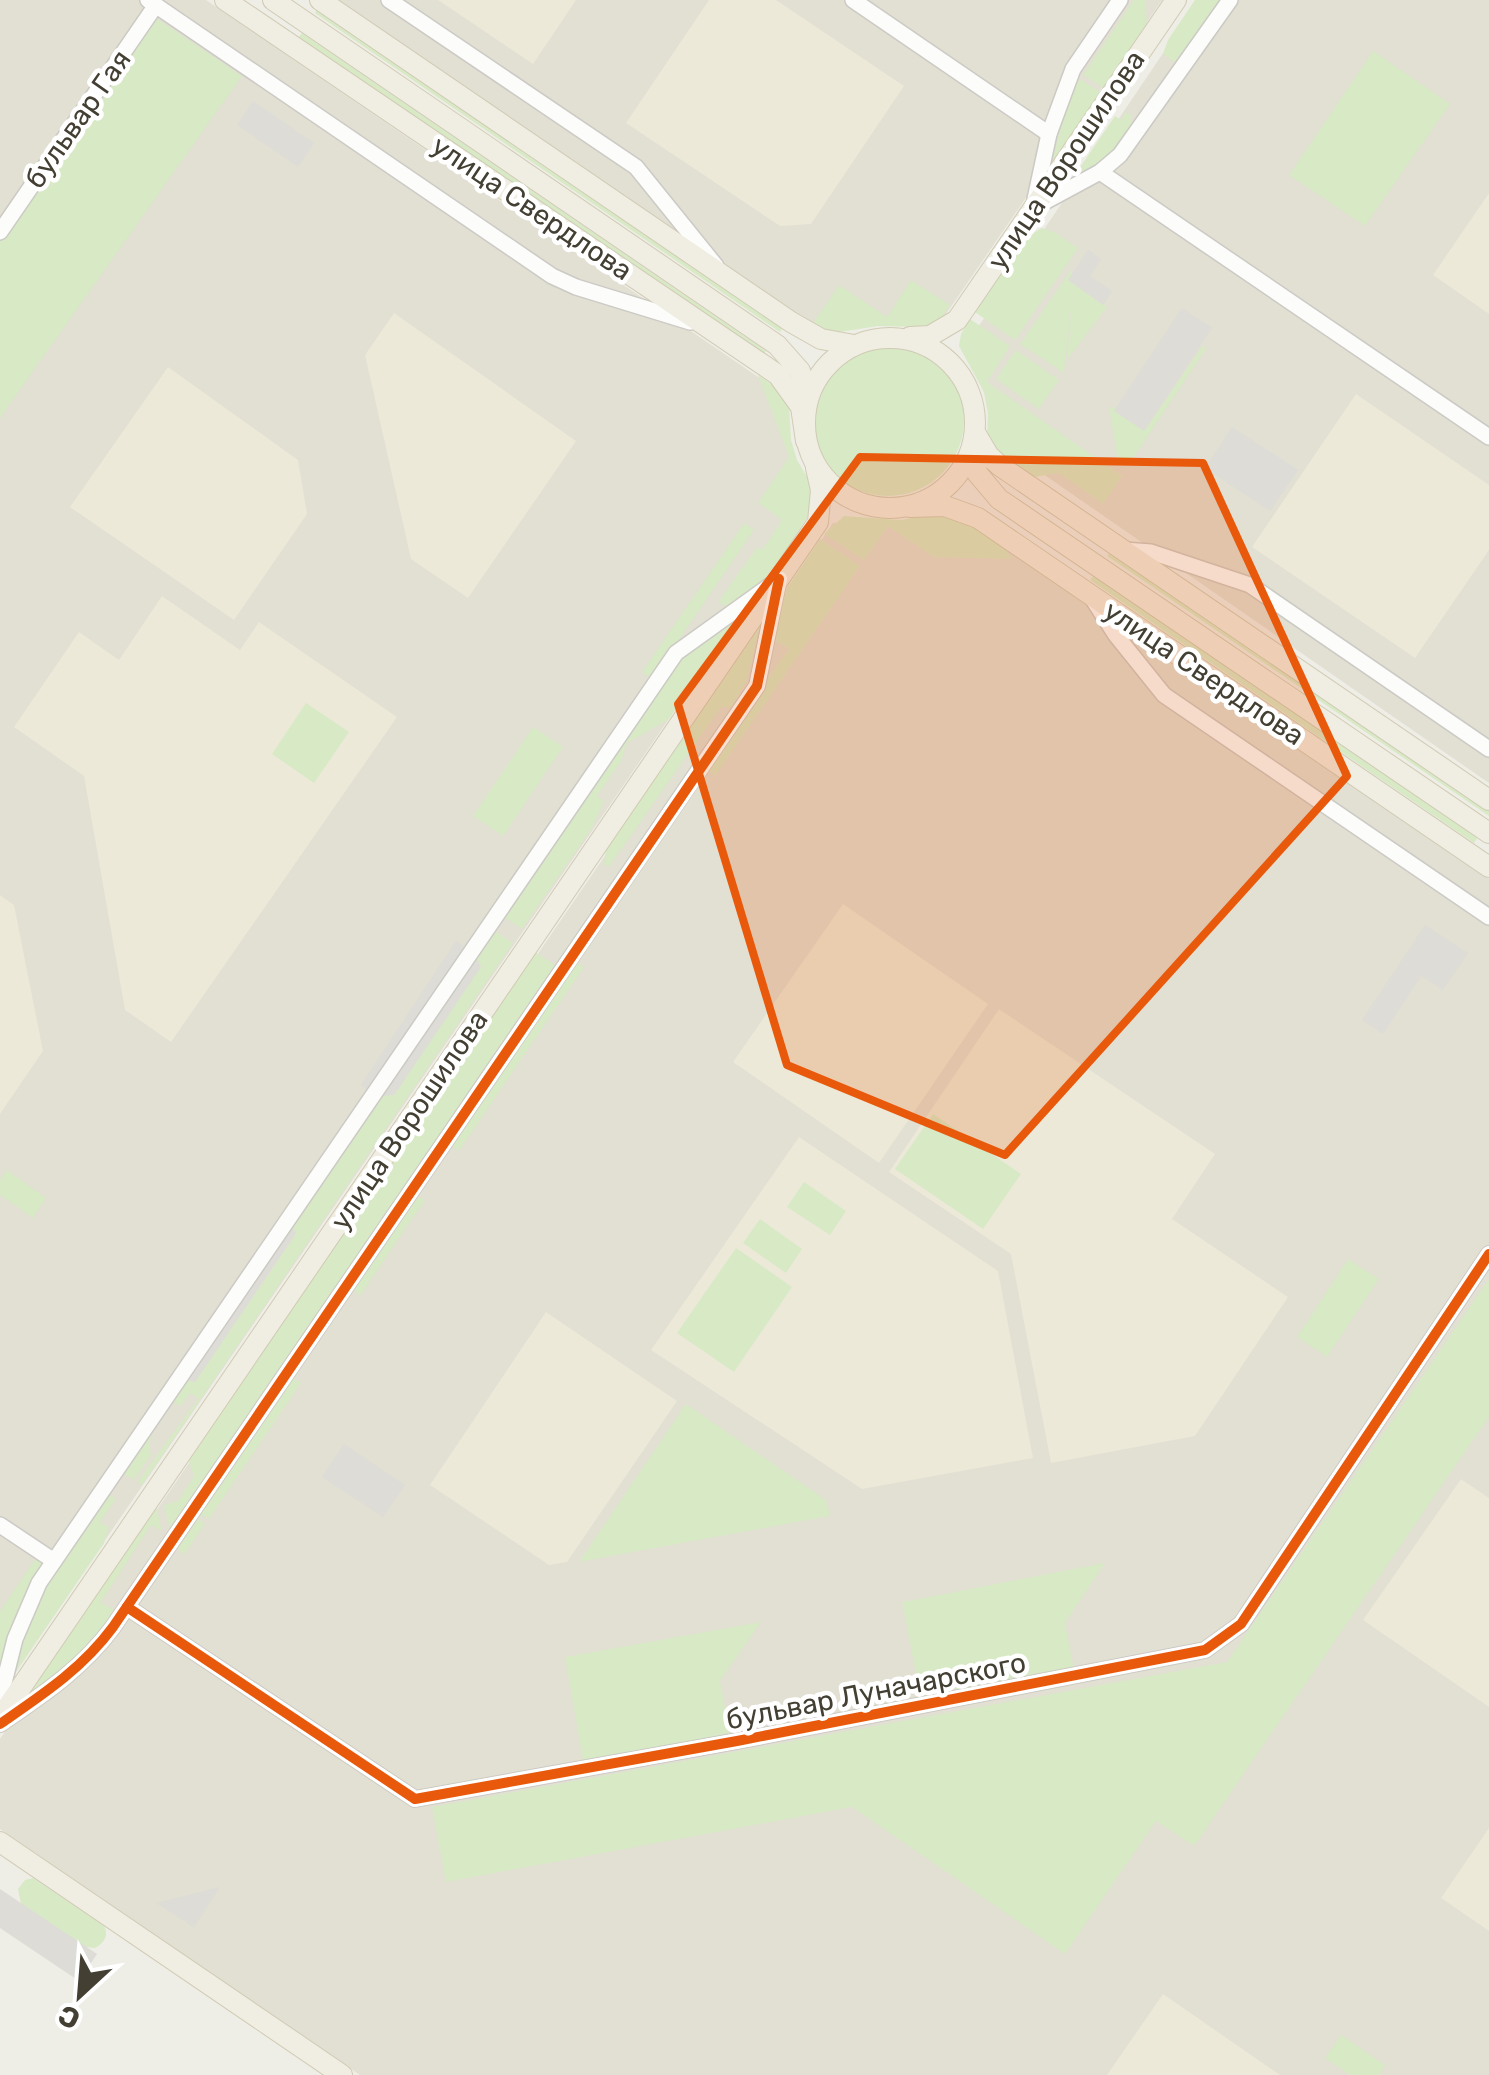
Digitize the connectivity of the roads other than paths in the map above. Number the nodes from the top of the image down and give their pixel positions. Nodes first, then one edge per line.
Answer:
1 (225, 0) edge
2 (273, 0) edge
3 (320, 0) edge
4 (390, 0) edge
5 (853, 0) edge
6 (1120, 0) edge
7 (1176, 0) edge
8 (1230, 0) edge
9 (152, 3) edge
10 (1049, 134) junction
11 (1100, 172) junction
12 (1033, 208) junction
13 (0, 232) edge
14 (725, 276) junction
15 (957, 320) junction
16 (708, 328) junction
17 (898, 338) junction
18 (776, 345) junction
19 (854, 346) junction
20 (834, 358) junction
21 (966, 383) junction
22 (808, 397) junction
23 (975, 437) junction
24 (1489, 437) edge
25 (806, 442) junction
26 (816, 468) junction
27 (932, 498) junction
28 (1000, 500) junction
29 (910, 507) junction
30 (878, 508) junction
31 (818, 522) junction
32 (1124, 550) junction
33 (779, 578) junction
34 (1090, 595) junction
35 (1489, 748) edge
36 (1489, 800) edge
37 (1489, 833) edge
38 (1489, 866) edge
39 (1489, 916) edge
40 (1489, 1254) edge
41 (0, 1525) edge
42 (54, 1561) junction
43 (127, 1607) junction
44 (0, 1699) edge
45 (0, 1721) edge
46 (0, 1842) edge
47 (342, 2075) edge

1 - 16 main road, улица Свердлова
2 - 18 main road, улица Свердлова
3 - 14 main road, улица Свердлова
4 - 14 street
5 - 10 street
6 - 10 street
7 - 12 main road, улица Ворошилова
8 - 11 street
9 - 13 street, бульвар Гая
9 - 16 street
10 - 12 street
11 - 12 street
11 - 24 street
12 - 15 main road, улица Ворошилова
14 - 19 main road, улица Свердлова
15 - 17 main road
15 - 21 main road
16 - 25 main road, улица Свердлова
17 - 19 main road
17 - 21 main road
18 - 20 main road, улица Свердлова
18 - 22 main road, улица Свердлова
19 - 20 main road
20 - 22 main road
21 - 23 main road
22 - 25 main road
23 - 27 main road
23 - 28 main road, улица Свердлова
23 - 32 main road, улица Свердлова
25 - 26 main road
26 - 30 main road
26 - 31 main road
27 - 28 main road, улица Свердлова
27 - 29 main road
28 - 37 main road, улица Свердлова
29 - 30 main road
29 - 34 main road, улица Свердлова
30 - 31 main road
31 - 33 main road, улица Ворошилова
32 - 35 street
32 - 36 main road, улица Свердлова
33 - 42 street
33 - 43 street
33 - 45 main road, улица Ворошилова
34 - 38 main road, улица Свердлова
34 - 39 street
40 - 43 street, бульвар Луначарского
41 - 42 street
42 - 44 street
43 - 45 street
46 - 47 main road

